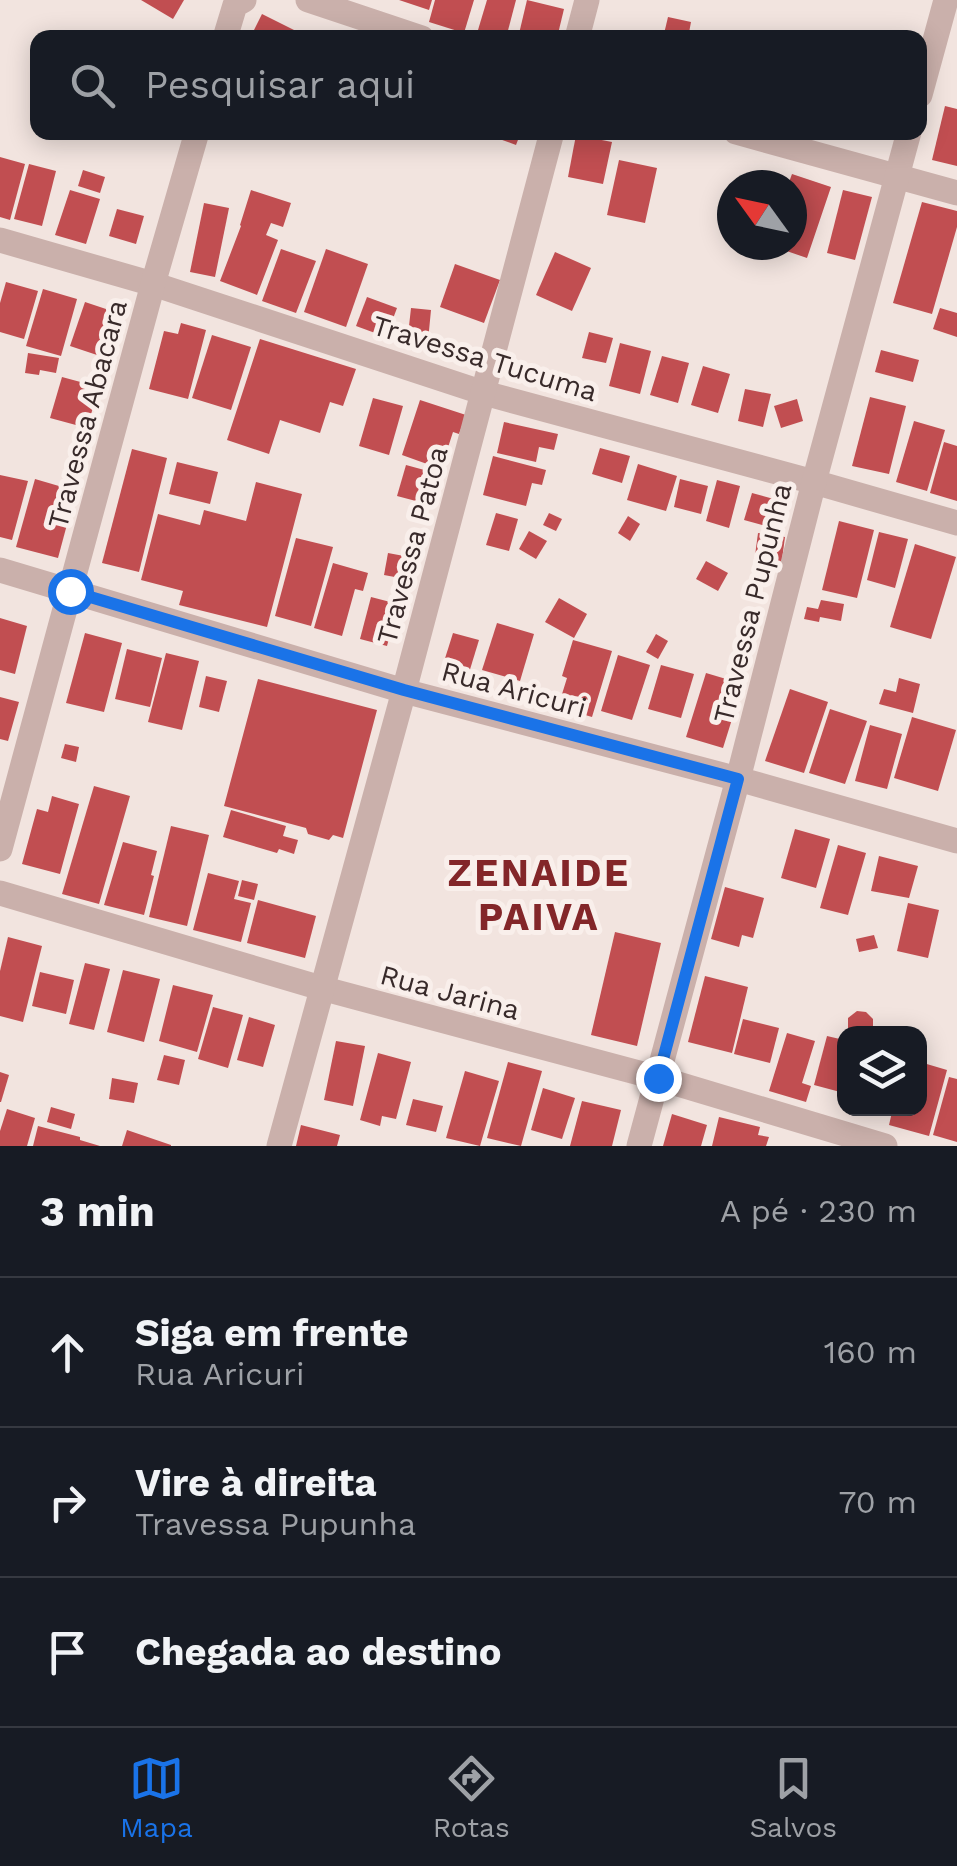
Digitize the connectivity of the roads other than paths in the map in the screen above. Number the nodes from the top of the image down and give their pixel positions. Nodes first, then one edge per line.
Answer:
1 (244, 0) edge
2 (308, 0) edge
3 (587, 0) edge
4 (946, 0) edge
5 (227, 30) edge
6 (398, 30) edge
7 (579, 30) edge
8 (927, 69) edge
9 (196, 140) edge
10 (550, 140) edge
11 (764, 140) edge
12 (907, 140) edge
13 (896, 178) junction
14 (957, 194) edge
15 (0, 240) edge
16 (154, 284) junction
17 (484, 393) junction
18 (814, 482) junction
19 (957, 523) edge
20 (0, 570) edge
21 (70, 591) junction
22 (404, 690) junction
23 (738, 779) junction
24 (957, 841) edge
25 (0, 850) edge
26 (0, 893) edge
27 (321, 988) junction
28 (658, 1078) junction
29 (279, 1146) edge
30 (639, 1146) edge
31 (885, 1146) edge

1 - 5 street
2 - 6 street
3 - 7 street
4 - 8 street
9 - 16 street, Travessa Abacara
10 - 17 street, Travessa Patoa
11 - 13 street
12 - 13 street, Travessa Pupunha
13 - 14 street
13 - 18 street, Travessa Pupunha
15 - 16 street, Travessa Tucuma
16 - 17 street, Travessa Tucuma
16 - 21 street, Travessa Abacara
17 - 18 street, Travessa Tucuma
17 - 22 street, Travessa Patoa
18 - 19 street, Travessa Tucuma
18 - 23 street, Travessa Pupunha
20 - 21 street, Rua Aricuri
21 - 22 street, Rua Aricuri
21 - 25 street, Travessa Abacara
22 - 23 street, Rua Aricuri
22 - 27 street, Travessa Patoa
23 - 24 street, Rua Aricuri
23 - 28 street, Travessa Pupunha
26 - 27 street, Rua Jarina
27 - 28 street, Rua Jarina
27 - 29 street, Travessa Patoa
28 - 30 street, Travessa Pupunha
28 - 31 street, Rua Jarina

